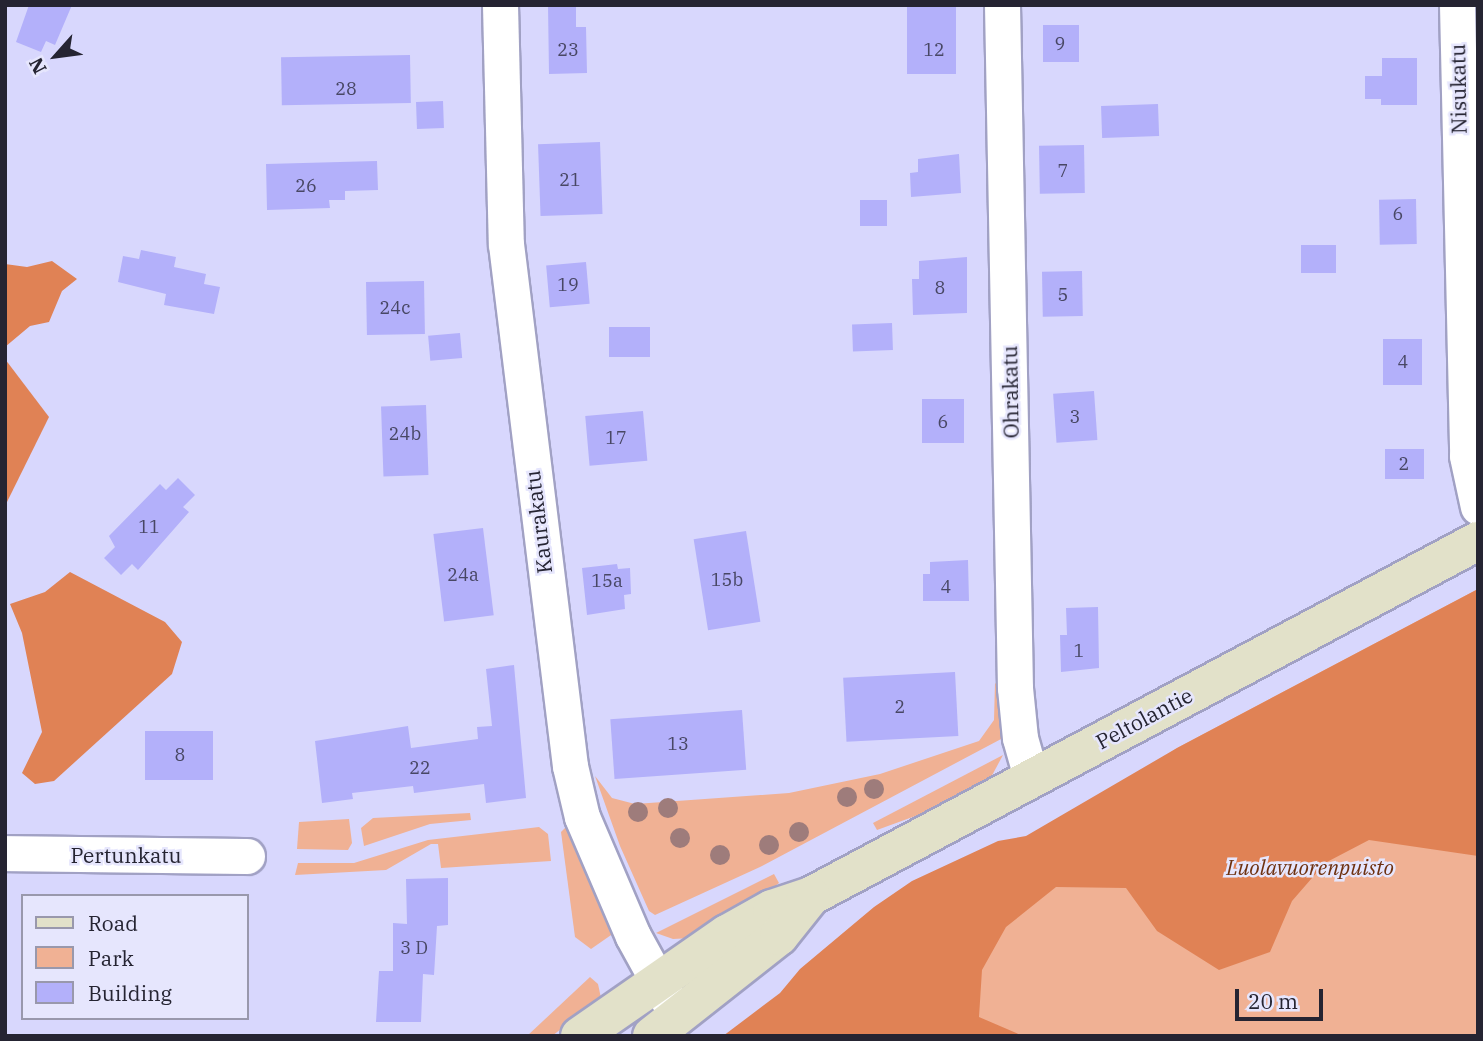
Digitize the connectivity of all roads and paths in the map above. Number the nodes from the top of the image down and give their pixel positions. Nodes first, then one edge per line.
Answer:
1 (500, 5) edge
2 (1002, 5) edge
3 (1457, 5) edge
4 (1478, 507) edge
5 (1478, 541) edge
6 (1031, 777) junction
7 (5, 853) edge
8 (247, 856) dead end
9 (811, 896) junction
10 (656, 979) junction
11 (664, 1026) edge
12 (580, 1036) edge

1 - 10 street, Kaurakatu
2 - 6 street, Ohrakatu
3 - 4 street, Nisukatu
5 - 6 street, Peltolantie
6 - 9 street, Peltolantie
7 - 8 street, Pertunkatu
9 - 10 street, Peltolantie
9 - 11 street, Peltolantie
10 - 11 street, Kaurakatu
10 - 12 street, Peltolantie

